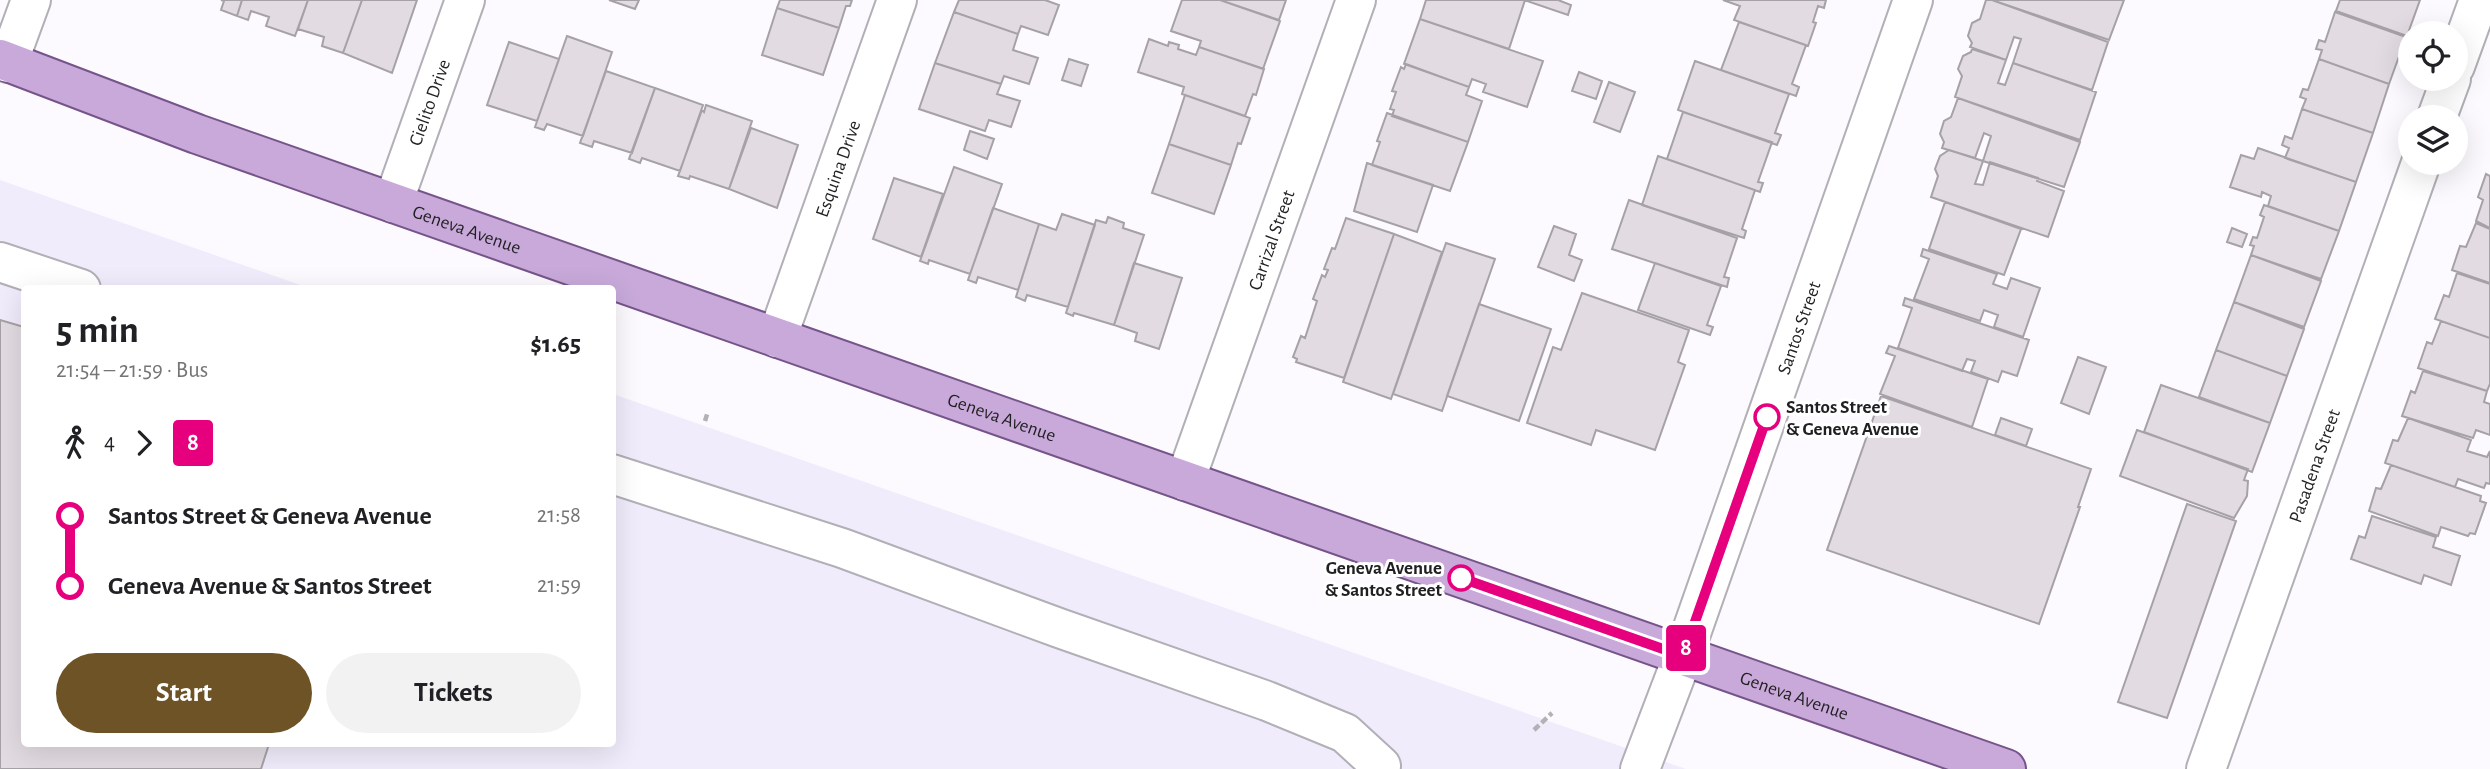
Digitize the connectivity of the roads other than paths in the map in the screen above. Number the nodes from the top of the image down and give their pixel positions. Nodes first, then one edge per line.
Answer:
1 (31, 0) edge
2 (465, 0) edge
3 (897, 0) edge
4 (1356, 0) edge
5 (1913, 0) edge
6 (2479, 0) edge
7 (2468, 30) edge
8 (4, 61) edge
9 (2417, 175) edge
10 (393, 203) junction
11 (0, 262) edge
12 (68, 285) edge
13 (777, 338) junction
14 (616, 475) edge
15 (1185, 481) junction
16 (1683, 656) junction
17 (1381, 766) dead end
18 (1640, 769) edge
19 (2006, 769) edge
20 (2206, 769) edge

1 - 8 street
2 - 10 street, Cielito Drive
3 - 13 street, Esquina Drive
4 - 15 street, Carrizal Street
5 - 16 street, Santos Street
6 - 7 street
8 - 10 main road, Geneva Avenue
9 - 20 street, Pasadena Street
10 - 13 main road, Geneva Avenue
11 - 12 street
13 - 15 main road, Geneva Avenue
14 - 17 street
15 - 16 main road, Geneva Avenue
16 - 18 street, Santos Street
16 - 19 main road, Geneva Avenue

